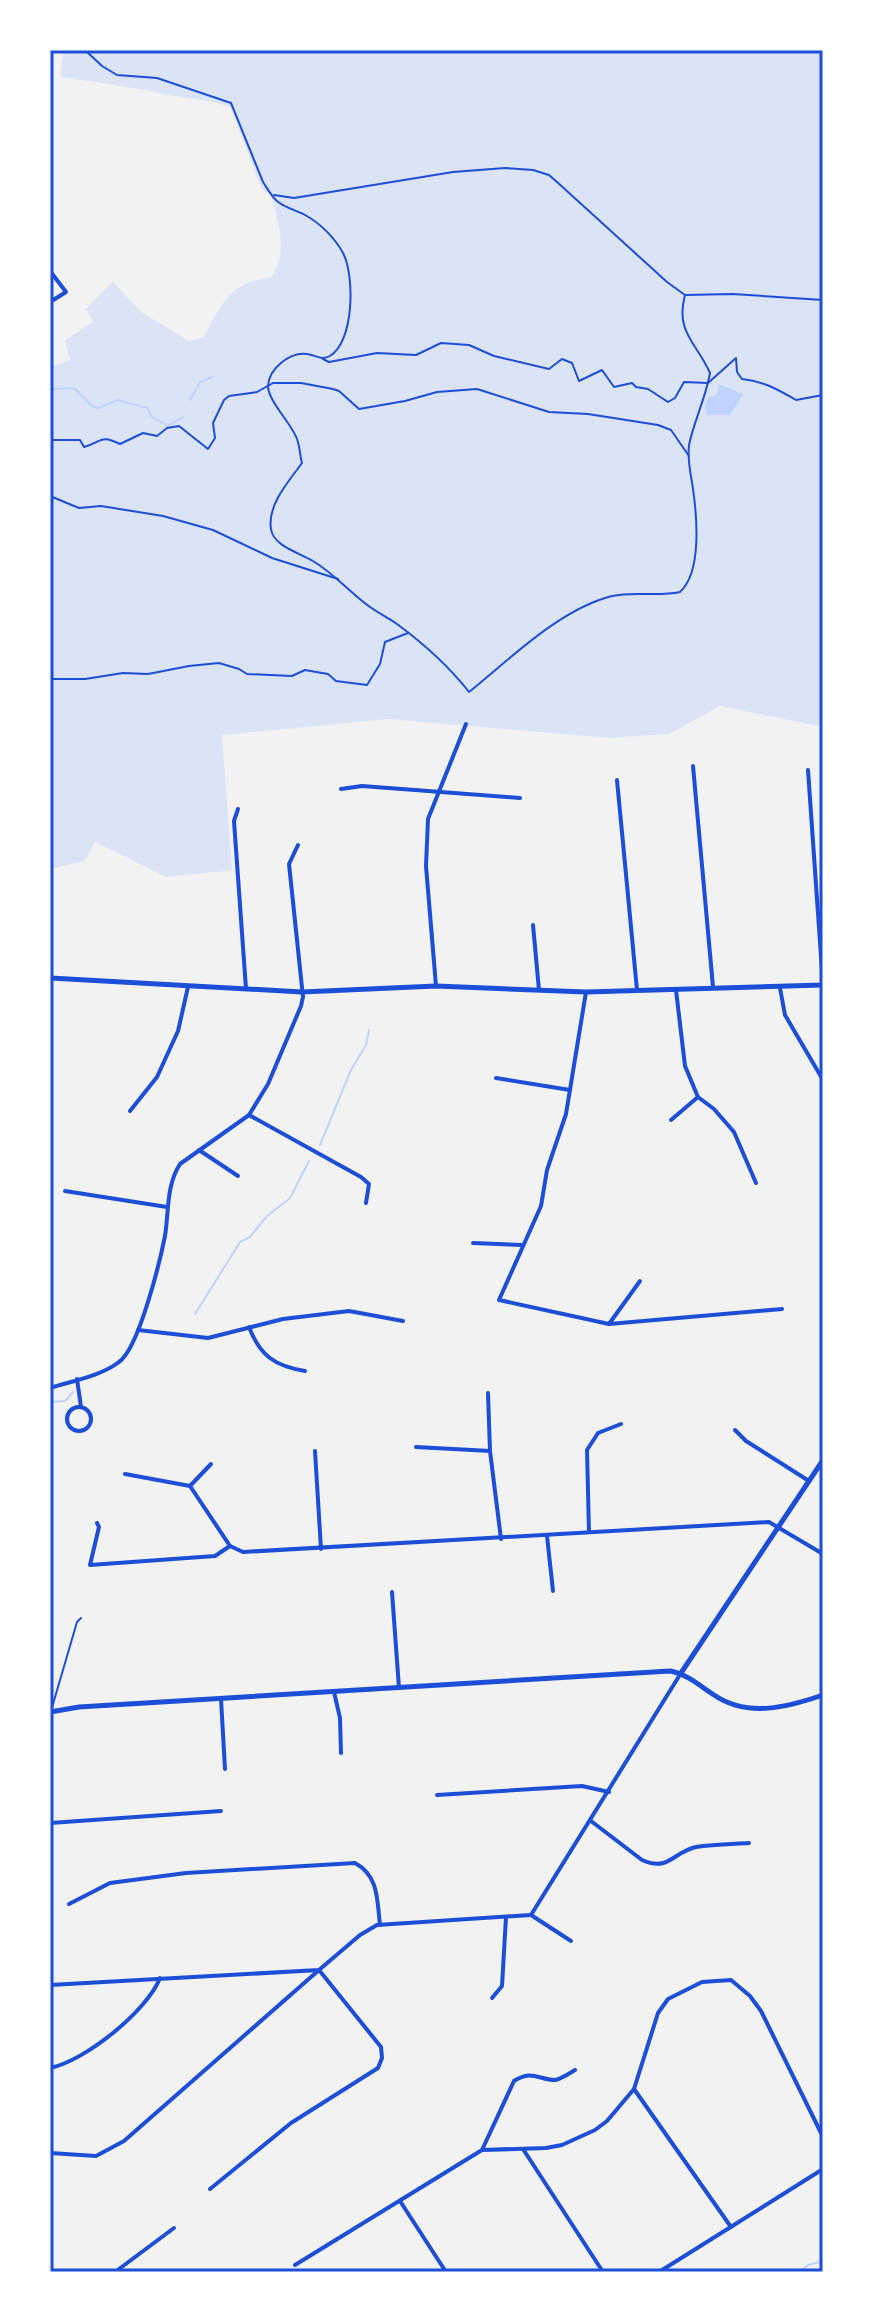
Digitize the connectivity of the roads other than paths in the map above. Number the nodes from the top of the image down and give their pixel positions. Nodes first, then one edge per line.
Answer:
1 (50, 271) edge
2 (50, 302) edge
3 (466, 724) dead end
4 (693, 766) dead end
5 (808, 770) dead end
6 (617, 780) dead end
7 (341, 789) dead end
8 (439, 791) junction
9 (520, 798) dead end
10 (238, 809) dead end
11 (298, 845) dead end
12 (533, 925) dead end
13 (50, 978) edge
14 (823, 985) edge
15 (436, 986) junction
16 (188, 987) junction
17 (713, 987) junction
18 (780, 988) junction
19 (246, 990) junction
20 (539, 990) junction
21 (637, 990) junction
22 (676, 990) junction
23 (302, 992) junction
24 (586, 992) junction
25 (496, 1078) dead end
26 (823, 1080) edge
27 (570, 1090) junction
28 (698, 1097) junction
29 (130, 1111) dead end
30 (249, 1115) junction
31 (671, 1120) dead end
32 (199, 1150) junction
33 (238, 1176) dead end
34 (756, 1183) dead end
35 (65, 1191) dead end
36 (366, 1203) dead end
37 (167, 1207) junction
38 (473, 1243) dead end
39 (522, 1245) junction
40 (640, 1281) dead end
41 (782, 1309) dead end
42 (403, 1321) dead end
43 (609, 1324) junction
44 (249, 1327) junction
45 (138, 1330) junction
46 (305, 1371) dead end
47 (77, 1379) junction
48 (50, 1388) edge
49 (488, 1393) dead end
50 (81, 1407) junction
51 (621, 1424) dead end
52 (735, 1430) dead end
53 (416, 1447) dead end
54 (315, 1451) dead end
55 (490, 1451) junction
56 (823, 1460) edge
57 (211, 1464) dead end
58 (125, 1474) dead end
59 (809, 1481) junction
60 (190, 1486) junction
61 (97, 1523) dead end
62 (778, 1527) junction
63 (589, 1532) junction
64 (547, 1536) junction
65 (501, 1539) junction
66 (230, 1546) junction
67 (321, 1549) junction
68 (823, 1554) edge
69 (553, 1591) dead end
70 (392, 1592) dead end
71 (81, 1618) dead end
72 (681, 1673) junction
73 (399, 1688) junction
74 (334, 1692) junction
75 (823, 1695) edge
76 (221, 1699) junction
77 (50, 1713) edge
78 (341, 1753) dead end
79 (225, 1769) dead end
80 (609, 1792) junction
81 (437, 1795) dead end
82 (221, 1811) dead end
83 (591, 1821) junction
84 (50, 1823) edge
85 (749, 1843) dead end
86 (69, 1904) dead end
87 (531, 1915) junction
88 (506, 1917) junction
89 (380, 1925) junction
90 (571, 1941) dead end
91 (319, 1970) junction
92 (160, 1978) junction
93 (50, 1985) edge
94 (492, 1998) dead end
95 (50, 2068) edge
96 (575, 2070) dead end
97 (634, 2089) junction
98 (823, 2137) edge
99 (523, 2149) junction
100 (482, 2150) junction
101 (50, 2153) edge
102 (823, 2169) edge
103 (210, 2189) dead end
104 (400, 2201) junction
105 (731, 2227) junction
106 (174, 2228) dead end
107 (295, 2265) dead end
108 (115, 2272) edge
109 (446, 2272) edge
110 (603, 2272) edge
111 (659, 2272) edge

1 - 2 street
3 - 8 street
4 - 17 street
5 - 14 street
6 - 21 street
7 - 8 street
8 - 9 street
8 - 15 street
10 - 19 street
11 - 23 street
12 - 20 street
13 - 16 street
14 - 18 street
15 - 20 street
15 - 23 street
16 - 19 street
16 - 29 street
17 - 18 street
17 - 22 street
18 - 26 street
19 - 23 street
20 - 24 street
21 - 22 street
21 - 24 street
22 - 28 street
23 - 30 street
24 - 27 street
25 - 27 street
27 - 39 street
28 - 31 street
28 - 34 street
30 - 32 street
30 - 36 street
32 - 33 street
32 - 37 street
35 - 37 street
37 - 45 street
38 - 39 street
39 - 43 street
40 - 43 street
41 - 43 street
42 - 44 street
44 - 45 street
44 - 46 street
45 - 47 street
47 - 48 street
47 - 50 street
49 - 55 street
50 - 50 street
51 - 63 street
52 - 59 street
53 - 55 street
54 - 67 street
55 - 65 street
56 - 59 street
57 - 60 street
58 - 60 street
59 - 62 street
60 - 66 street
61 - 66 street
62 - 63 street
62 - 68 street
62 - 72 street
63 - 64 street
64 - 65 street
64 - 69 street
65 - 67 street
66 - 67 street
70 - 73 street
71 - 77 lane
72 - 73 street
72 - 75 street
72 - 80 street
73 - 74 street
74 - 76 street
74 - 78 street
76 - 77 street
76 - 79 street
80 - 81 street
80 - 83 street
82 - 84 street
83 - 85 street
83 - 87 street
86 - 89 street
87 - 88 street
87 - 90 street
88 - 89 street
88 - 94 street
89 - 91 street
91 - 92 street
91 - 101 street
91 - 103 street
92 - 93 street
92 - 95 street
96 - 100 street
97 - 98 street
97 - 99 street
97 - 105 street
99 - 100 street
99 - 110 street
100 - 104 street
102 - 105 street
104 - 107 street
104 - 109 street
105 - 111 street
106 - 108 street

